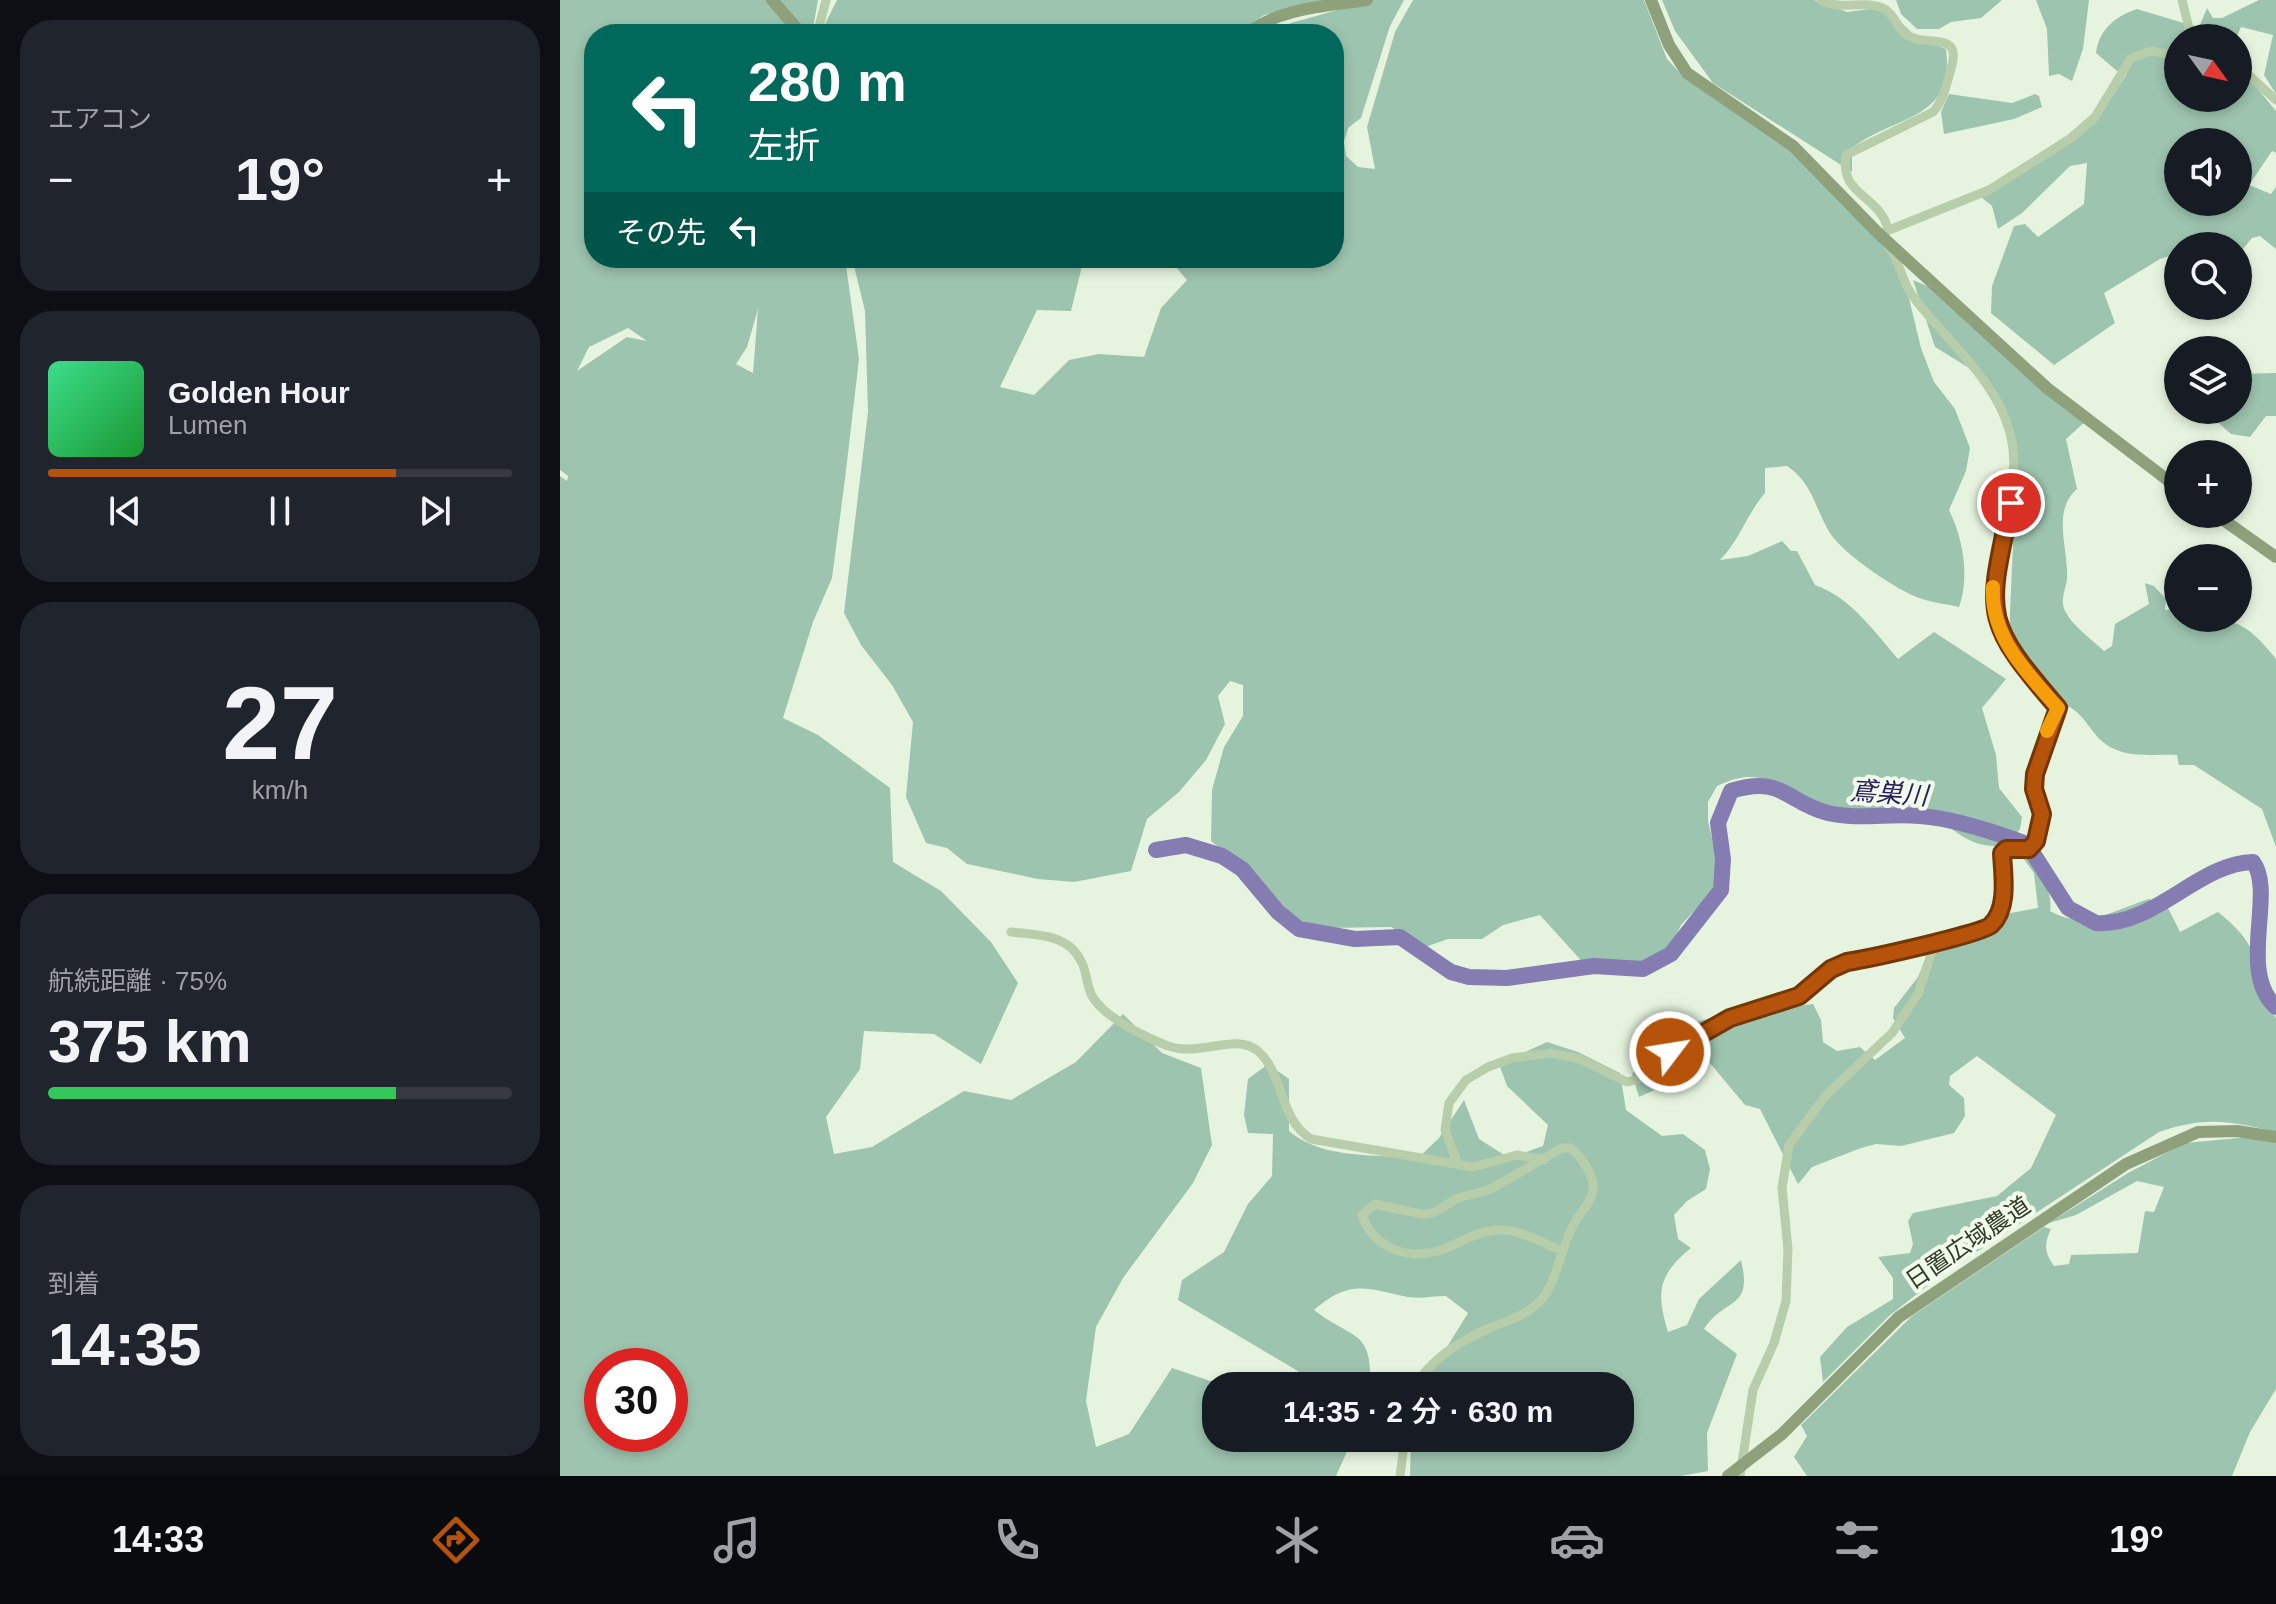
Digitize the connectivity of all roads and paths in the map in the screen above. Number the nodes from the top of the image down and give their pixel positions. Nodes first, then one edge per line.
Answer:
1 (772, 0) edge
2 (826, 0) edge
3 (1367, 0) edge
4 (1651, 0) edge
5 (1821, 0) edge
6 (2182, 0) edge
7 (793, 24) edge
8 (820, 24) edge
9 (1263, 24) edge
10 (2188, 24) edge
11 (2164, 54) edge
12 (2252, 77) edge
13 (2252, 81) edge
14 (2260, 84) junction
15 (2276, 100) edge
16 (1883, 231) junction
17 (2164, 477) edge
18 (2235, 528) edge
19 (2276, 557) edge
20 (1011, 932) dead end
21 (1936, 940) junction
22 (2276, 1137) edge
23 (1544, 1160) junction
24 (1458, 1165) junction
25 (1562, 1251) junction
26 (1423, 1372) edge
27 (1403, 1452) edge
28 (1736, 1474) edge
29 (1400, 1476) edge

1 - 7 street
2 - 8 street
3 - 9 street
4 - 16 street
5 - 16 street
6 - 10 street
11 - 16 street
12 - 14 street
13 - 14 street
14 - 15 street
16 - 17 street
16 - 21 street
18 - 19 street
20 - 24 street
21 - 24 street
21 - 28 street
22 - 28 street, 日置広域農道
23 - 24 street
23 - 25 street
23 - 25 street
25 - 26 street
27 - 29 street

